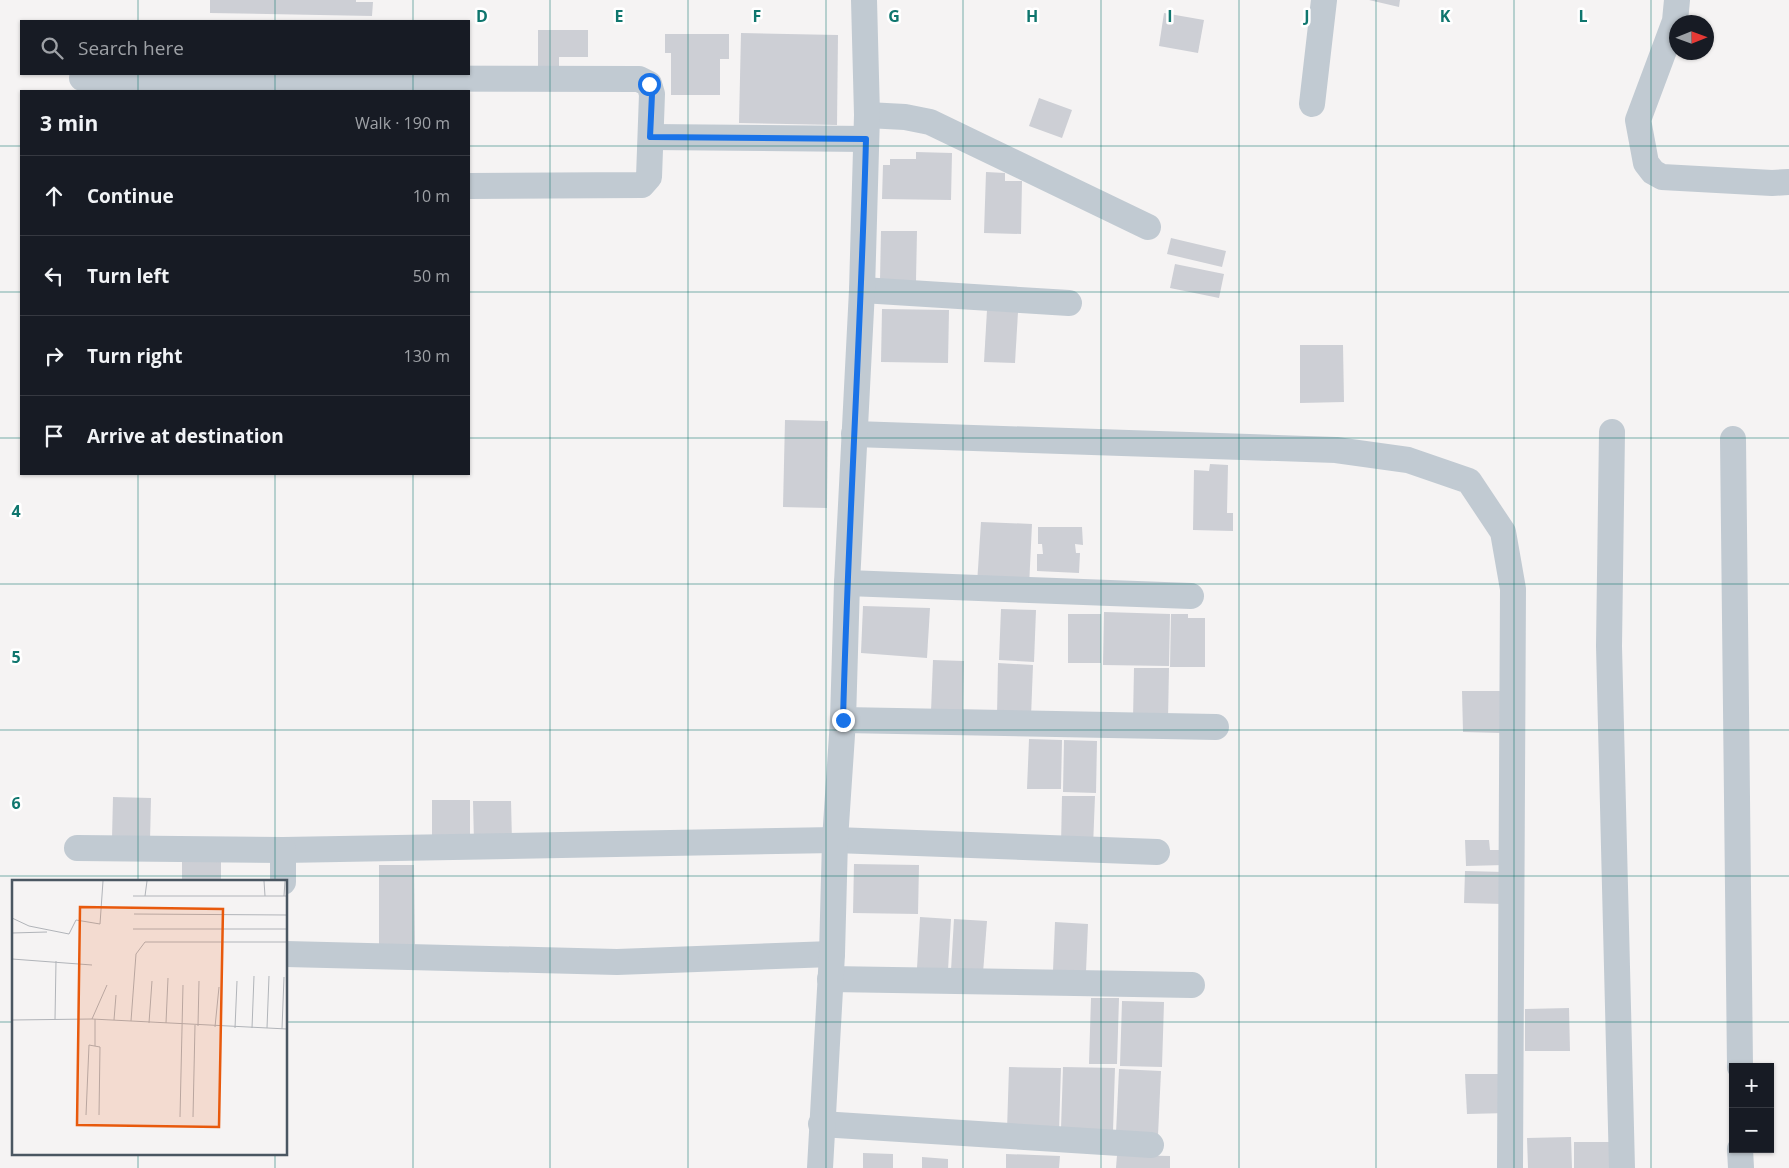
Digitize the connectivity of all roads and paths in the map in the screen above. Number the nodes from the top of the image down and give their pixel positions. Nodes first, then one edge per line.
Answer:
1 (864, 0) edge
2 (1324, 0) edge
3 (1677, 0) edge
4 (82, 78) dead end
5 (1312, 104) dead end
6 (866, 127) junction
7 (650, 137) junction
8 (1789, 182) edge
9 (470, 186) edge
10 (1148, 227) dead end
11 (862, 290) junction
12 (1069, 304) dead end
13 (1612, 432) dead end
14 (854, 434) junction
15 (1733, 438) dead end
16 (847, 583) junction
17 (1191, 596) dead end
18 (843, 720) junction
19 (1216, 727) dead end
20 (835, 840) junction
21 (77, 848) dead end
22 (283, 850) junction
23 (1157, 852) dead end
24 (283, 880) edge
25 (288, 954) edge
26 (831, 967) junction
27 (1192, 985) dead end
28 (1740, 1063) edge
29 (822, 1124) junction
30 (1151, 1145) dead end
31 (1740, 1153) edge
32 (820, 1168) edge
33 (1510, 1168) edge
34 (1622, 1168) edge
35 (1741, 1168) edge

1 - 6 street
2 - 5 street
3 - 8 street
4 - 7 street
6 - 7 street
6 - 10 street
6 - 11 street
7 - 9 street
11 - 12 street
11 - 14 street
13 - 34 street
14 - 16 street
14 - 33 street
15 - 28 street
16 - 17 street
16 - 18 street
18 - 19 street
18 - 20 street
20 - 22 street
20 - 23 street
20 - 26 street
21 - 22 street
22 - 24 street
25 - 26 street
26 - 27 street
26 - 29 street
29 - 30 street
29 - 32 street
31 - 35 street

